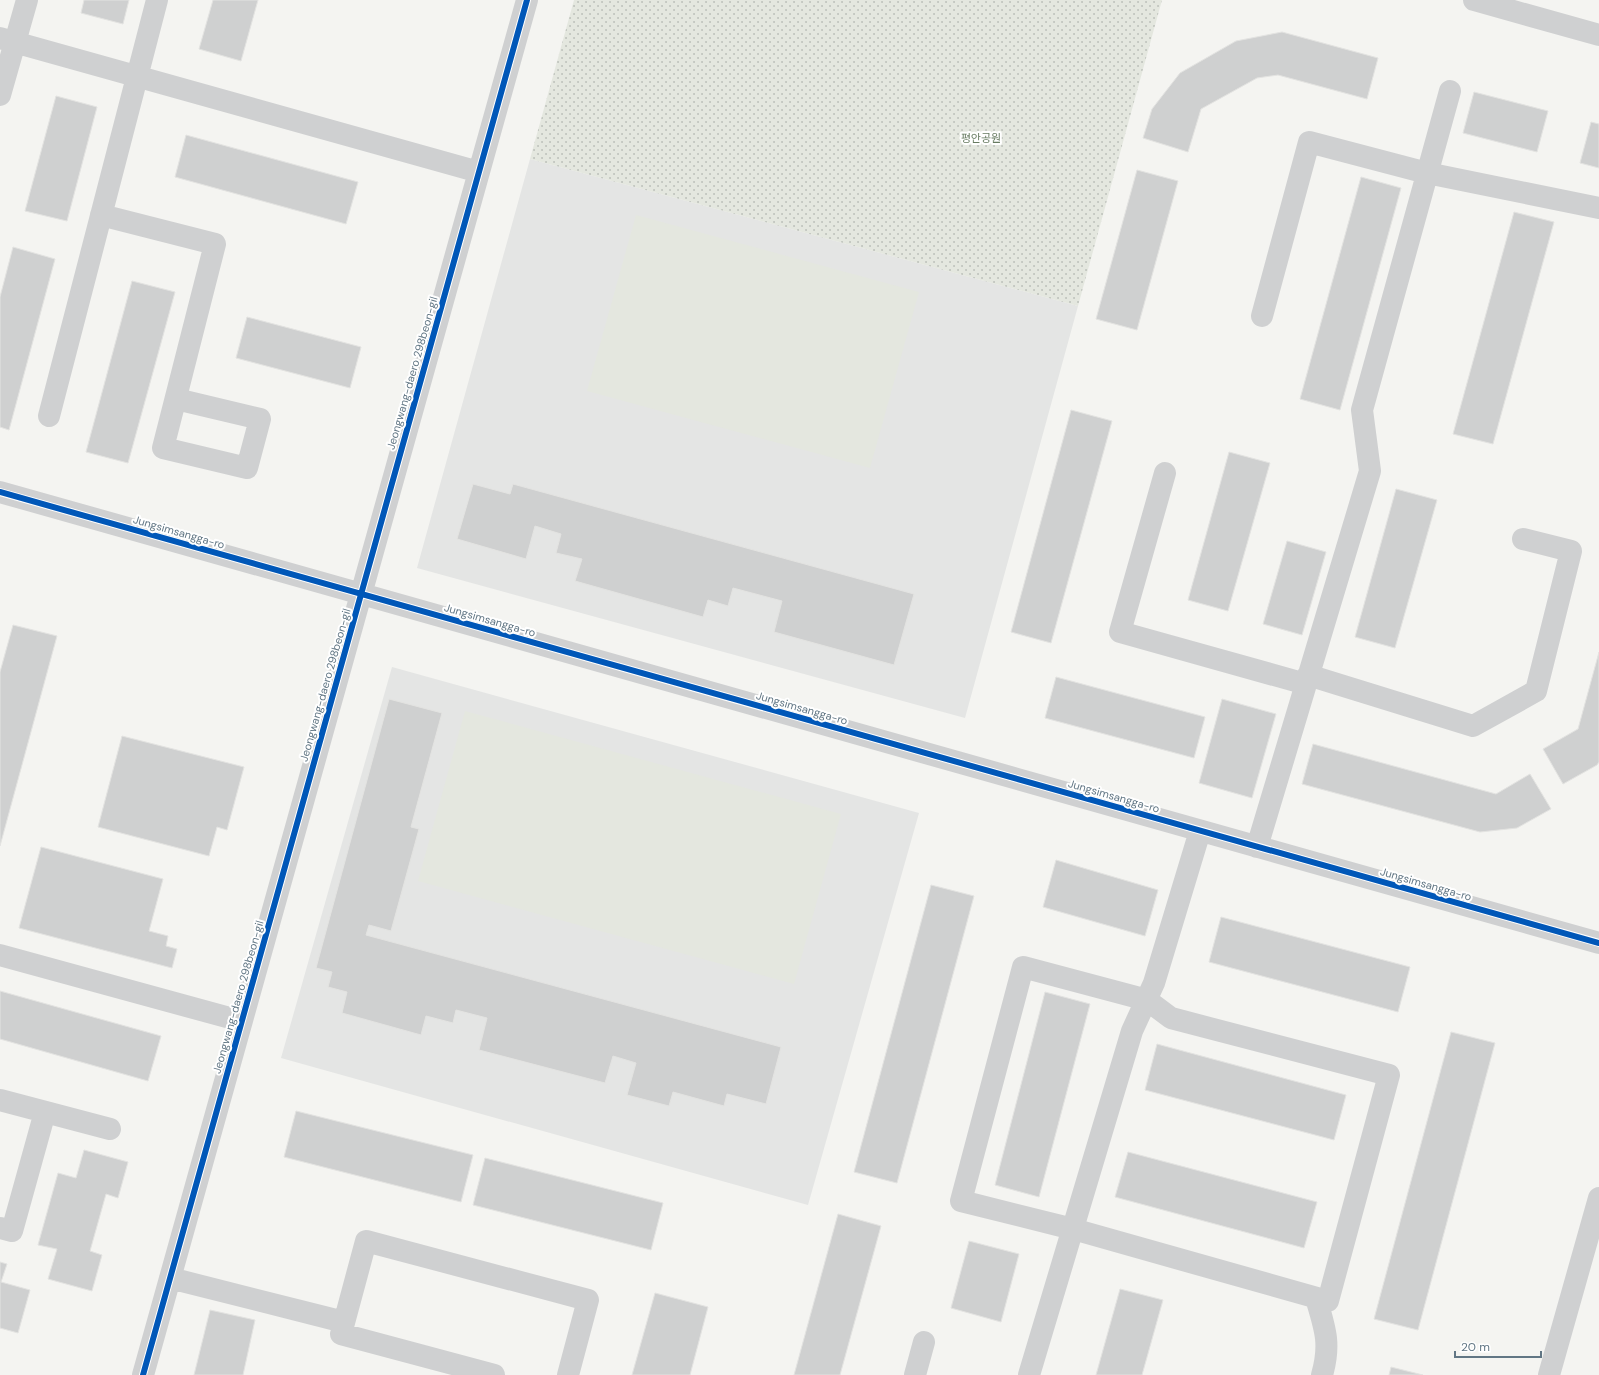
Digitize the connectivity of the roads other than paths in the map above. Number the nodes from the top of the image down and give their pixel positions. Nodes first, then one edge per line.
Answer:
1 (27, 0) edge
2 (157, 0) edge
3 (527, 0) edge
4 (1474, 0) edge
5 (1599, 35) edge
6 (7, 40) edge
7 (137, 76) junction
8 (1450, 91) dead end
9 (0, 95) edge
10 (479, 172) junction
11 (1427, 173) junction
12 (1599, 208) edge
13 (101, 215) junction
14 (1262, 316) dead end
15 (176, 399) dead end
16 (49, 416) dead end
17 (1165, 473) dead end
18 (0, 492) edge
19 (1523, 539) dead end
20 (361, 594) junction
21 (1307, 679) junction
22 (1200, 831) junction
23 (1257, 847) junction
24 (1599, 943) edge
25 (0, 955) edge
26 (1146, 1000) junction
27 (241, 1021) junction
28 (0, 1100) edge
29 (44, 1112) junction
30 (110, 1129) dead end
31 (1599, 1198) edge
32 (0, 1228) edge
33 (1073, 1229) junction
34 (170, 1278) junction
35 (1316, 1298) junction
36 (344, 1322) junction
37 (924, 1342) dead end
38 (142, 1375) edge
39 (494, 1375) edge
40 (568, 1375) edge
41 (915, 1375) edge
42 (1029, 1375) edge
43 (1322, 1375) edge
44 (1549, 1375) edge

1 - 6 street
2 - 7 street
3 - 10 street, Jeongwang-daero 298beon-gil
4 - 5 street
6 - 7 street
6 - 9 street
7 - 10 street
7 - 13 street
8 - 11 street
10 - 20 street, Jeongwang-daero 298beon-gil
11 - 12 street
11 - 14 street
11 - 21 street
13 - 15 street
13 - 16 street
17 - 21 street
18 - 20 street, Jungsimsangga-ro
19 - 21 street
20 - 22 street, Jungsimsangga-ro
20 - 27 street, Jeongwang-daero 298beon-gil
21 - 23 street
22 - 23 street, Jungsimsangga-ro
22 - 26 street
23 - 24 street, Jungsimsangga-ro
25 - 27 street
26 - 33 street
26 - 33 street
26 - 35 street
27 - 34 street, Jeongwang-daero 298beon-gil
28 - 29 street
29 - 30 street
29 - 32 street
31 - 44 street
33 - 35 street
33 - 42 street
34 - 36 street
34 - 38 street, Jeongwang-daero 298beon-gil
35 - 43 street
36 - 39 street
36 - 40 street
37 - 41 street

